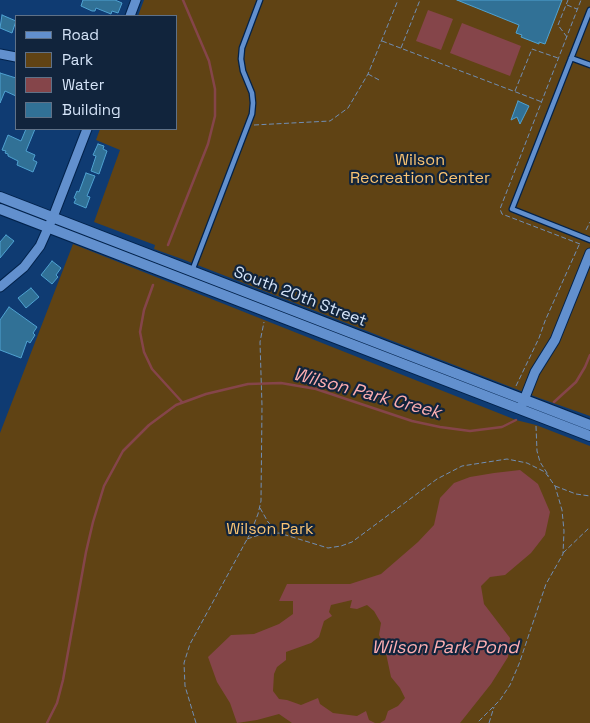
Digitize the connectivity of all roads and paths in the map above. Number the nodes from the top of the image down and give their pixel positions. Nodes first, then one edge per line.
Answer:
1 (136, 0) edge
2 (260, 0) edge
3 (398, 0) edge
4 (420, 0) edge
5 (568, 0) edge
6 (566, 5) junction
7 (578, 9) dead end
8 (590, 10) edge
9 (130, 15) edge
10 (567, 37) dead end
11 (381, 41) junction
12 (401, 48) junction
13 (0, 54) edge
14 (15, 57) edge
15 (559, 58) dead end
16 (571, 58) junction
17 (590, 65) edge
18 (368, 74) junction
19 (381, 81) dead end
20 (514, 91) junction
21 (542, 102) dead end
22 (248, 125) junction
23 (87, 130) edge
24 (0, 197) edge
25 (0, 209) edge
26 (53, 218) junction
27 (590, 222) edge
28 (49, 228) junction
29 (583, 237) junction
30 (590, 240) edge
31 (590, 253) edge
32 (192, 272) junction
33 (188, 282) junction
34 (0, 287) edge
35 (272, 308) junction
36 (516, 386) dead end
37 (526, 406) junction
38 (569, 422) junction
39 (536, 425) dead end
40 (590, 425) edge
41 (590, 436) edge
42 (555, 486) junction
43 (590, 496) edge
44 (260, 507) junction
45 (590, 527) edge
46 (279, 533) junction
47 (247, 539) junction
48 (562, 554) junction
49 (494, 706) junction
50 (196, 723) edge
51 (477, 723) edge
52 (489, 723) edge

1 - 9 street
2 - 22 lane
3 - 11 path
4 - 12 path
5 - 6 path
6 - 7 path
6 - 10 path
8 - 16 lane
11 - 12 path
11 - 18 path
12 - 20 path
13 - 14 street
15 - 20 path
16 - 17 lane
16 - 29 lane
18 - 19 path
18 - 22 path
20 - 21 path
22 - 32 lane
23 - 26 street
24 - 26 street, South 20th Street
25 - 28 street, South 20th Street
26 - 28 street
26 - 32 street, South 20th Street
27 - 29 path
28 - 33 street, South 20th Street
28 - 34 street
29 - 30 lane
29 - 36 path
31 - 37 street
32 - 33 lane
32 - 35 street, South 20th Street
33 - 35 street, South 20th Street
35 - 37 street, South 20th Street
35 - 44 path
37 - 38 street, South 20th Street
38 - 40 street, South 20th Street
38 - 41 street, South 20th Street
39 - 42 path
42 - 43 path
42 - 46 path
42 - 48 path
44 - 46 path
44 - 47 path
45 - 48 path
46 - 47 path
47 - 50 path
48 - 49 path
49 - 51 path
49 - 52 path

